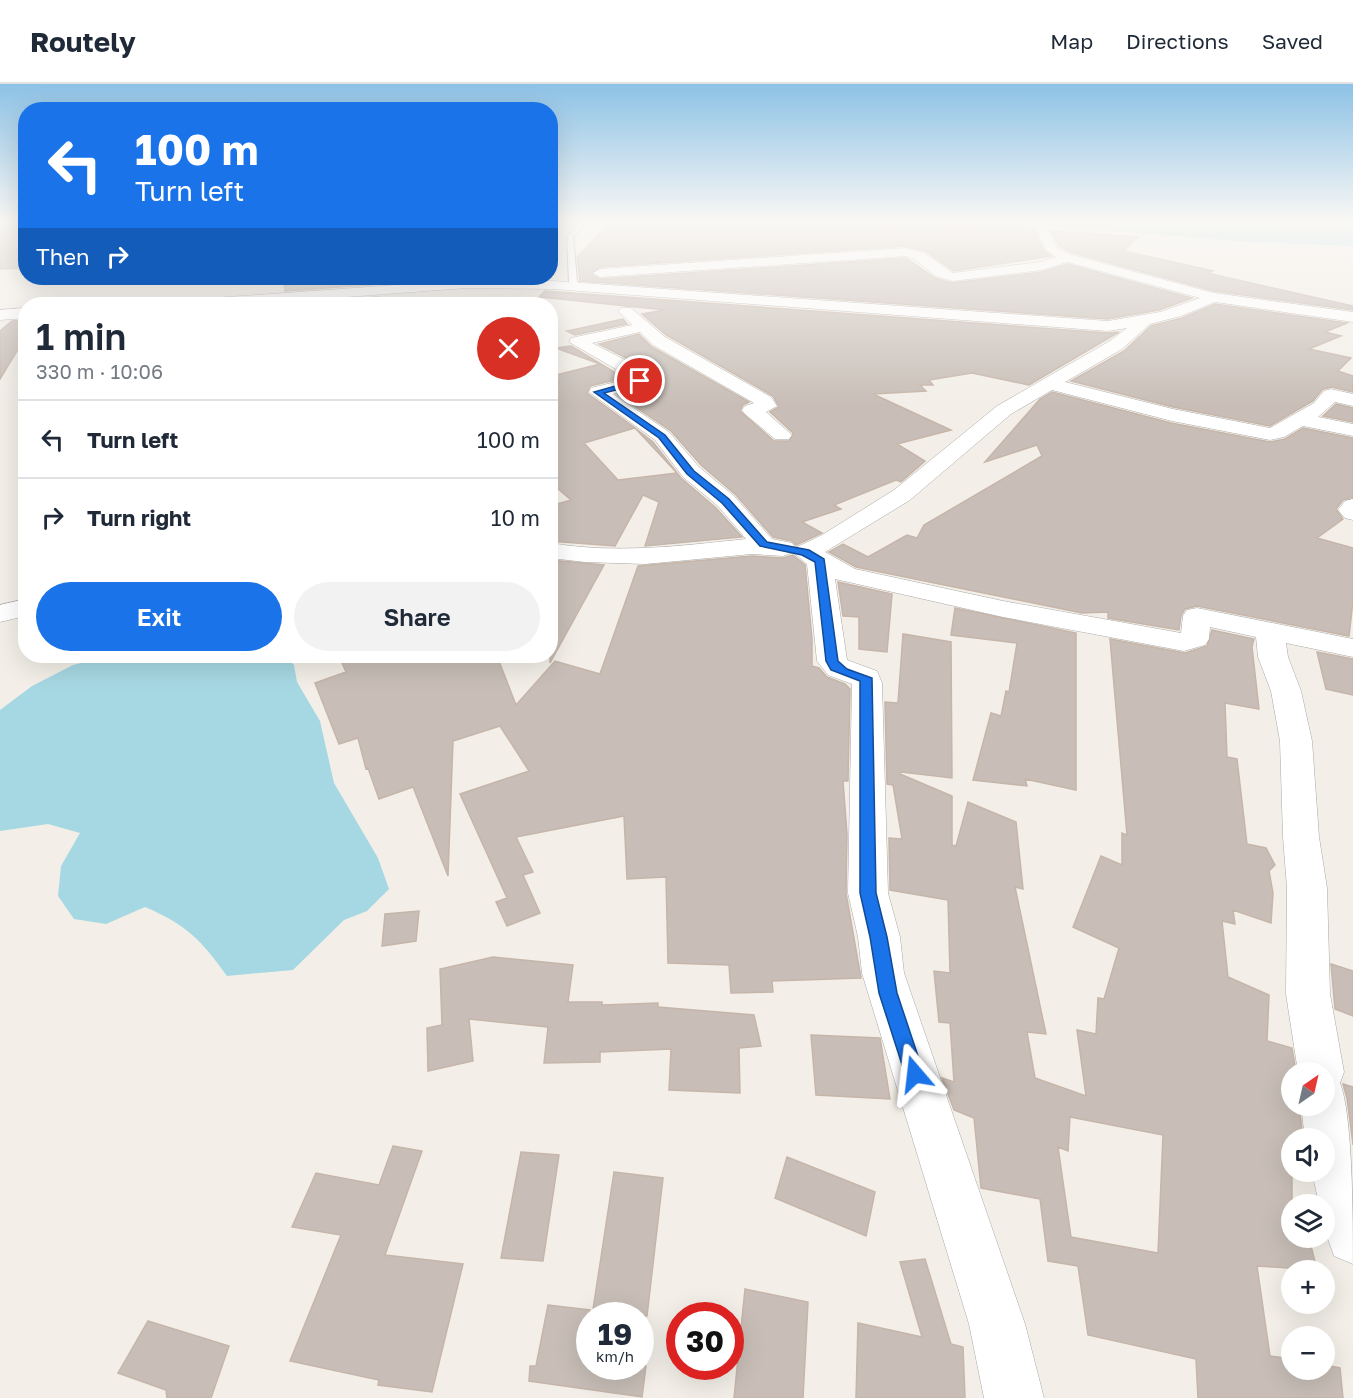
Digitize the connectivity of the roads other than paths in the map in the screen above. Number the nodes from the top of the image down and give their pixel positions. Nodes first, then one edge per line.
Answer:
1 (581, 282) edge
2 (1158, 282) edge
3 (453, 285) edge
4 (621, 292) junction
5 (293, 297) edge
6 (1213, 297) junction
7 (18, 314) edge
8 (0, 315) edge
9 (1353, 317) edge
10 (1144, 322) junction
11 (642, 327) junction
12 (1052, 384) junction
13 (1353, 400) edge
14 (1299, 419) junction
15 (1353, 430) edge
16 (782, 435) dead end
17 (1353, 506) edge
18 (1353, 513) edge
19 (763, 544) junction
20 (558, 551) edge
21 (813, 556) junction
22 (18, 609) edge
23 (0, 614) edge
24 (1270, 632) junction
25 (1353, 648) edge
26 (1319, 1062) edge
27 (1326, 1116) edge
28 (1353, 1237) edge
29 (1014, 1398) edge

1 - 4 street
2 - 6 street
3 - 5 street
4 - 10 street
4 - 11 street
6 - 9 street
6 - 10 street
7 - 8 street
10 - 12 street
11 - 16 street
11 - 19 street
12 - 14 street
12 - 21 street
13 - 14 street
14 - 15 street
17 - 18 street
19 - 20 street
19 - 21 street
21 - 24 street
21 - 29 street
22 - 23 street
24 - 25 street
24 - 26 street
27 - 28 street

